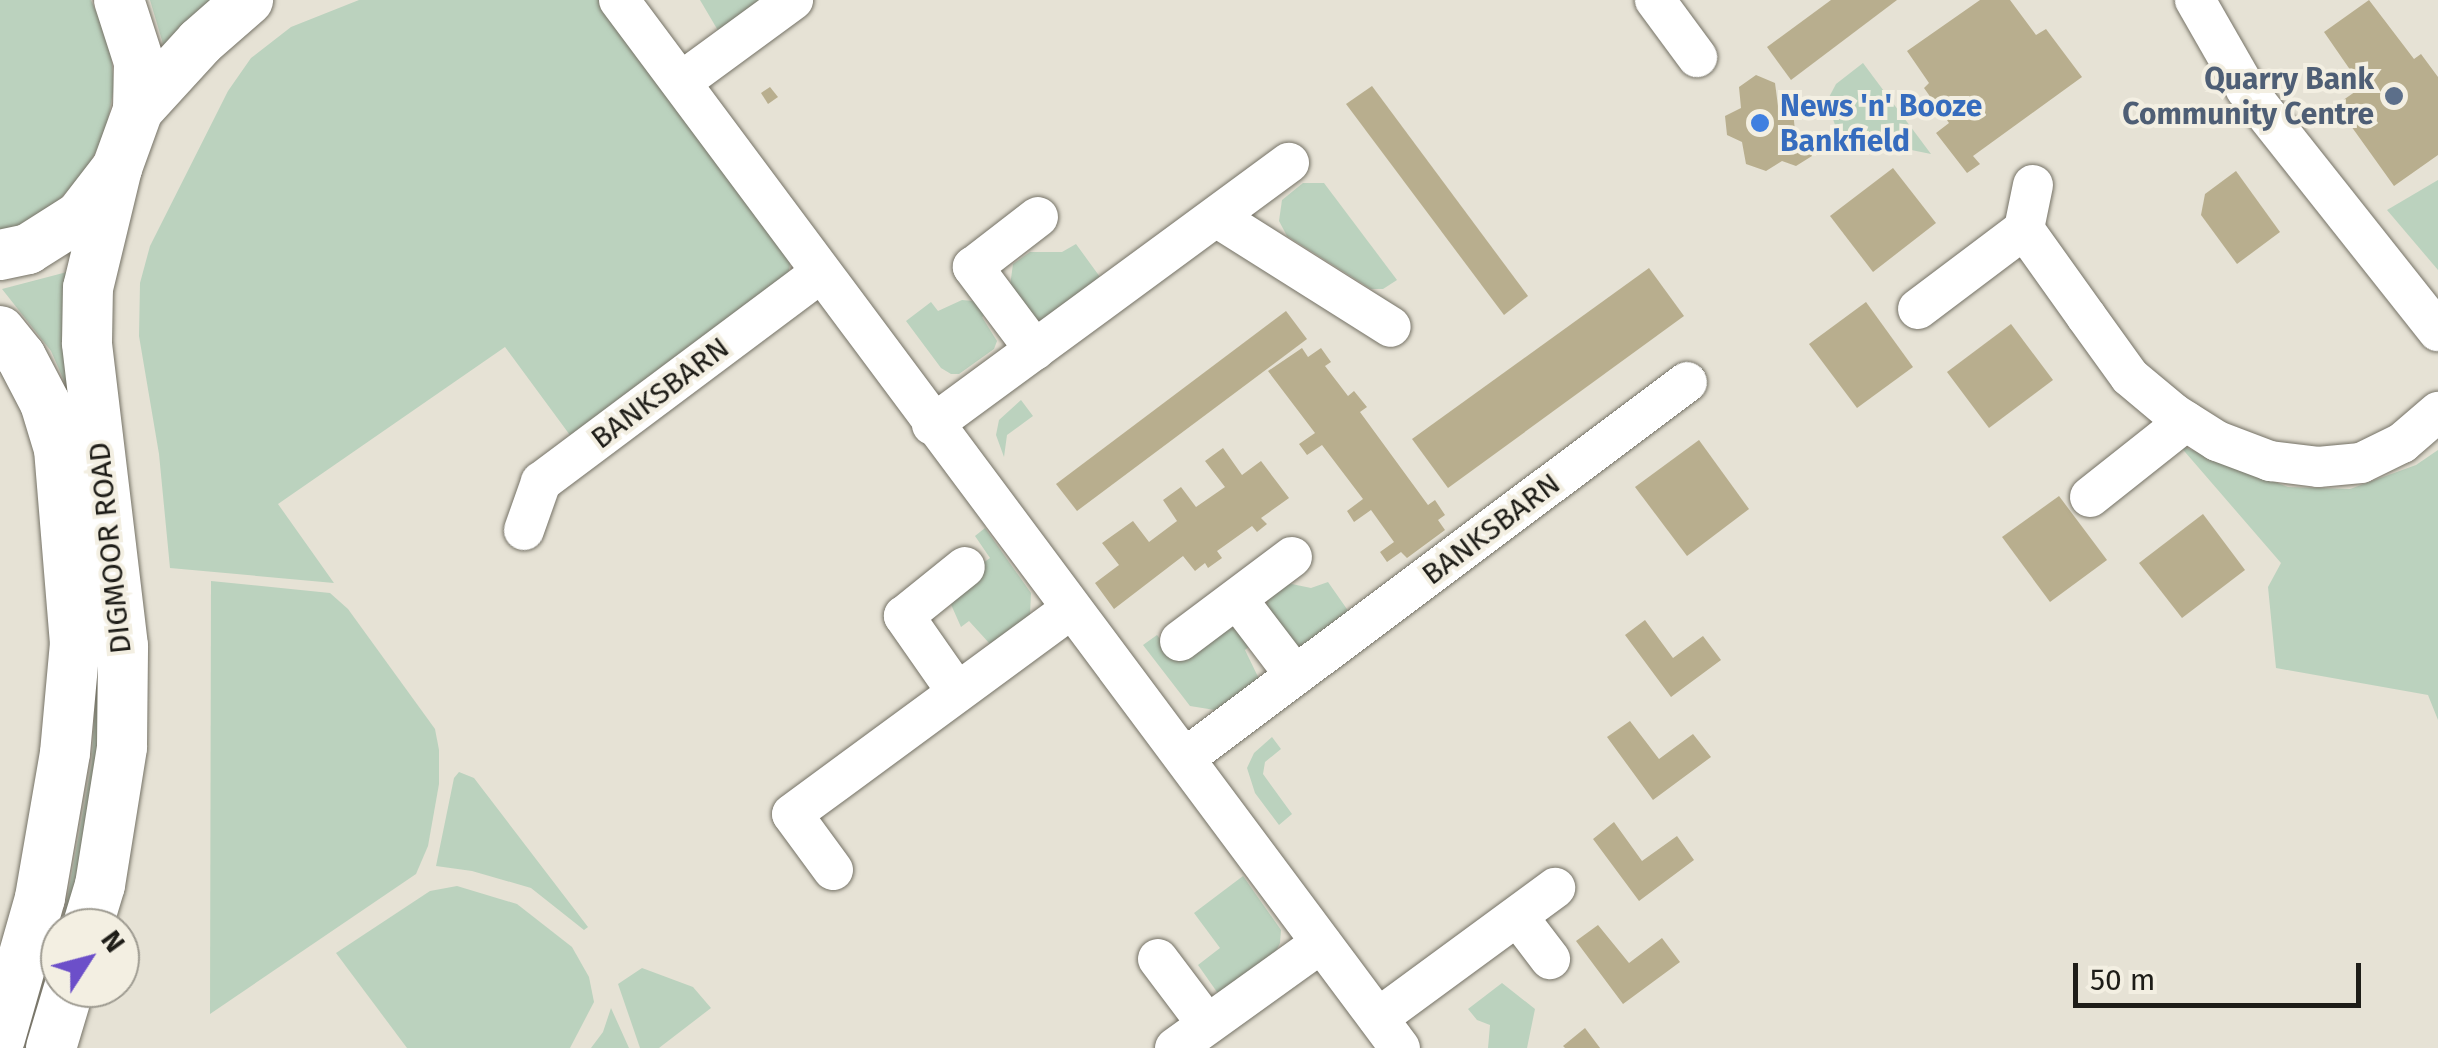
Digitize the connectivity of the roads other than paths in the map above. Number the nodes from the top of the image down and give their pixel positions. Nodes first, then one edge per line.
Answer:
1 (120, 0) edge
2 (248, 0) edge
3 (619, 0) edge
4 (793, 0) edge
5 (1654, 0) edge
6 (2195, 0) edge
7 (1697, 57) dead end
8 (681, 82) junction
9 (138, 110) junction
10 (1289, 163) dead end
11 (118, 168) junction
12 (2032, 185) dead end
13 (1038, 217) dead end
14 (1218, 218) junction
15 (2024, 229) junction
16 (0, 255) edge
17 (820, 273) junction
18 (1918, 310) dead end
19 (1391, 327) dead end
20 (0, 331) edge
21 (2438, 331) edge
22 (1036, 350) junction
23 (1687, 382) dead end
24 (2438, 412) edge
25 (2186, 421) junction
26 (932, 425) junction
27 (2090, 497) dead end
28 (524, 530) dead end
29 (1292, 557) dead end
30 (966, 567) dead end
31 (1238, 599) junction
32 (1070, 610) junction
33 (1180, 641) dead end
34 (1294, 675) junction
35 (957, 692) junction
36 (1185, 758) junction
37 (833, 870) dead end
38 (1555, 888) dead end
39 (93, 908) edge
40 (1518, 916) junction
41 (1321, 943) junction
42 (1158, 959) dead end
43 (1550, 959) dead end
44 (63, 1008) edge
45 (1207, 1024) junction
46 (1390, 1033) edge
47 (0, 1038) edge
48 (51, 1048) edge
49 (1174, 1048) edge

1 - 9 street
2 - 9 street
3 - 8 street
4 - 8 street
5 - 7 street
6 - 21 street
8 - 17 street
9 - 11 street
10 - 14 street
11 - 16 street
11 - 39 street, DIGMOOR ROAD
12 - 15 street
13 - 22 street
14 - 19 street
14 - 22 street
15 - 18 street
15 - 25 street
17 - 26 street
17 - 28 street, BANKSBARN
20 - 47 street, DIGMOOR ROAD
22 - 26 street
23 - 34 street, BANKSBARN
24 - 25 street
25 - 27 street
26 - 32 street
29 - 31 street
30 - 35 street
31 - 33 street
31 - 34 street
32 - 35 street
32 - 36 street
34 - 36 street, BANKSBARN
35 - 37 street
36 - 41 street
38 - 40 street
40 - 43 street
40 - 46 street
41 - 45 street
41 - 46 street
42 - 45 street
44 - 48 street
45 - 49 street

